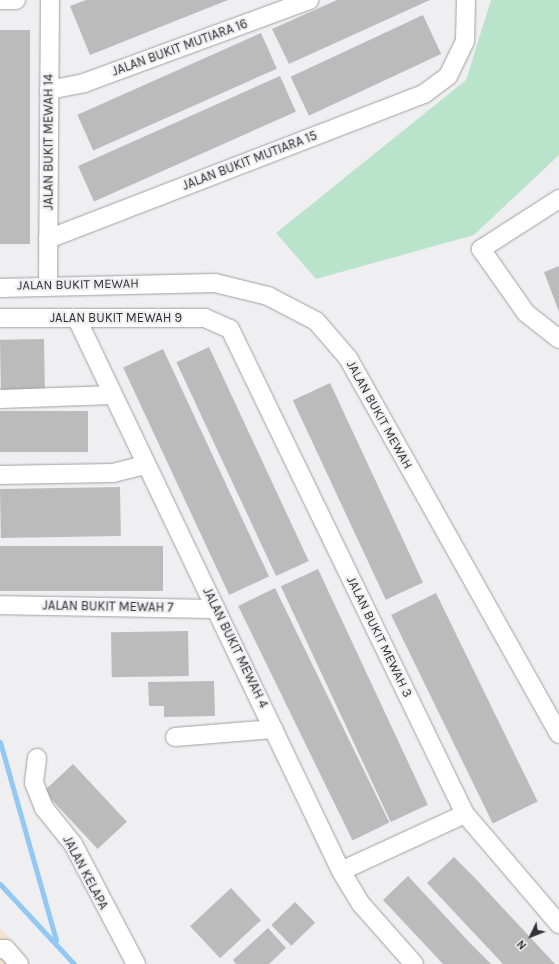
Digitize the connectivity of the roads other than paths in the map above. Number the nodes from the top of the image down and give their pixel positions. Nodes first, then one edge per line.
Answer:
1 (0, 0) edge
2 (16, 0) edge
3 (50, 0) edge
4 (309, 0) edge
5 (466, 0) edge
6 (49, 90) junction
7 (559, 199) edge
8 (48, 239) junction
9 (48, 284) junction
10 (0, 288) edge
11 (0, 318) edge
12 (77, 319) junction
13 (230, 330) joint
14 (559, 339) edge
15 (113, 395) junction
16 (0, 398) edge
17 (146, 465) junction
18 (0, 475) edge
19 (0, 605) edge
20 (216, 609) junction
21 (274, 729) junction
22 (559, 734) edge
23 (175, 737) dead end
24 (37, 758) dead end
25 (465, 814) junction
26 (342, 871) junction
27 (559, 924) edge
28 (0, 949) edge
29 (19, 964) edge
30 (136, 964) edge
31 (414, 964) edge

1 - 2 street
3 - 6 street, JALAN BUKIT MEWAH 14
4 - 6 street, JALAN BUKIT MUTIARA 16
5 - 8 street, JALAN BUKIT MUTIARA 15
6 - 8 street, JALAN BUKIT MEWAH 14
7 - 14 street
8 - 9 street, JALAN BUKIT MEWAH 14
9 - 10 street, JALAN BUKIT MEWAH
9 - 22 street, JALAN BUKIT MEWAH
11 - 12 street, JALAN BUKIT MEWAH 9
12 - 13 street, JALAN BUKIT MEWAH 9
12 - 15 street, JALAN BUKIT MEWAH 4
13 - 25 street, JALAN BUKIT MEWAH 3
15 - 16 street
15 - 17 street, JALAN BUKIT MEWAH 4
17 - 18 street
17 - 20 street, JALAN BUKIT MEWAH 4
19 - 20 street, JALAN BUKIT MEWAH 7
20 - 21 street, JALAN BUKIT MEWAH 4
21 - 23 street
21 - 26 street, JALAN BUKIT MEWAH 4
24 - 30 street, JALAN KELAPA
25 - 26 street
25 - 27 street, JALAN BUKIT MEWAH 3
26 - 31 street, JALAN BUKIT MEWAH 4
28 - 29 street

